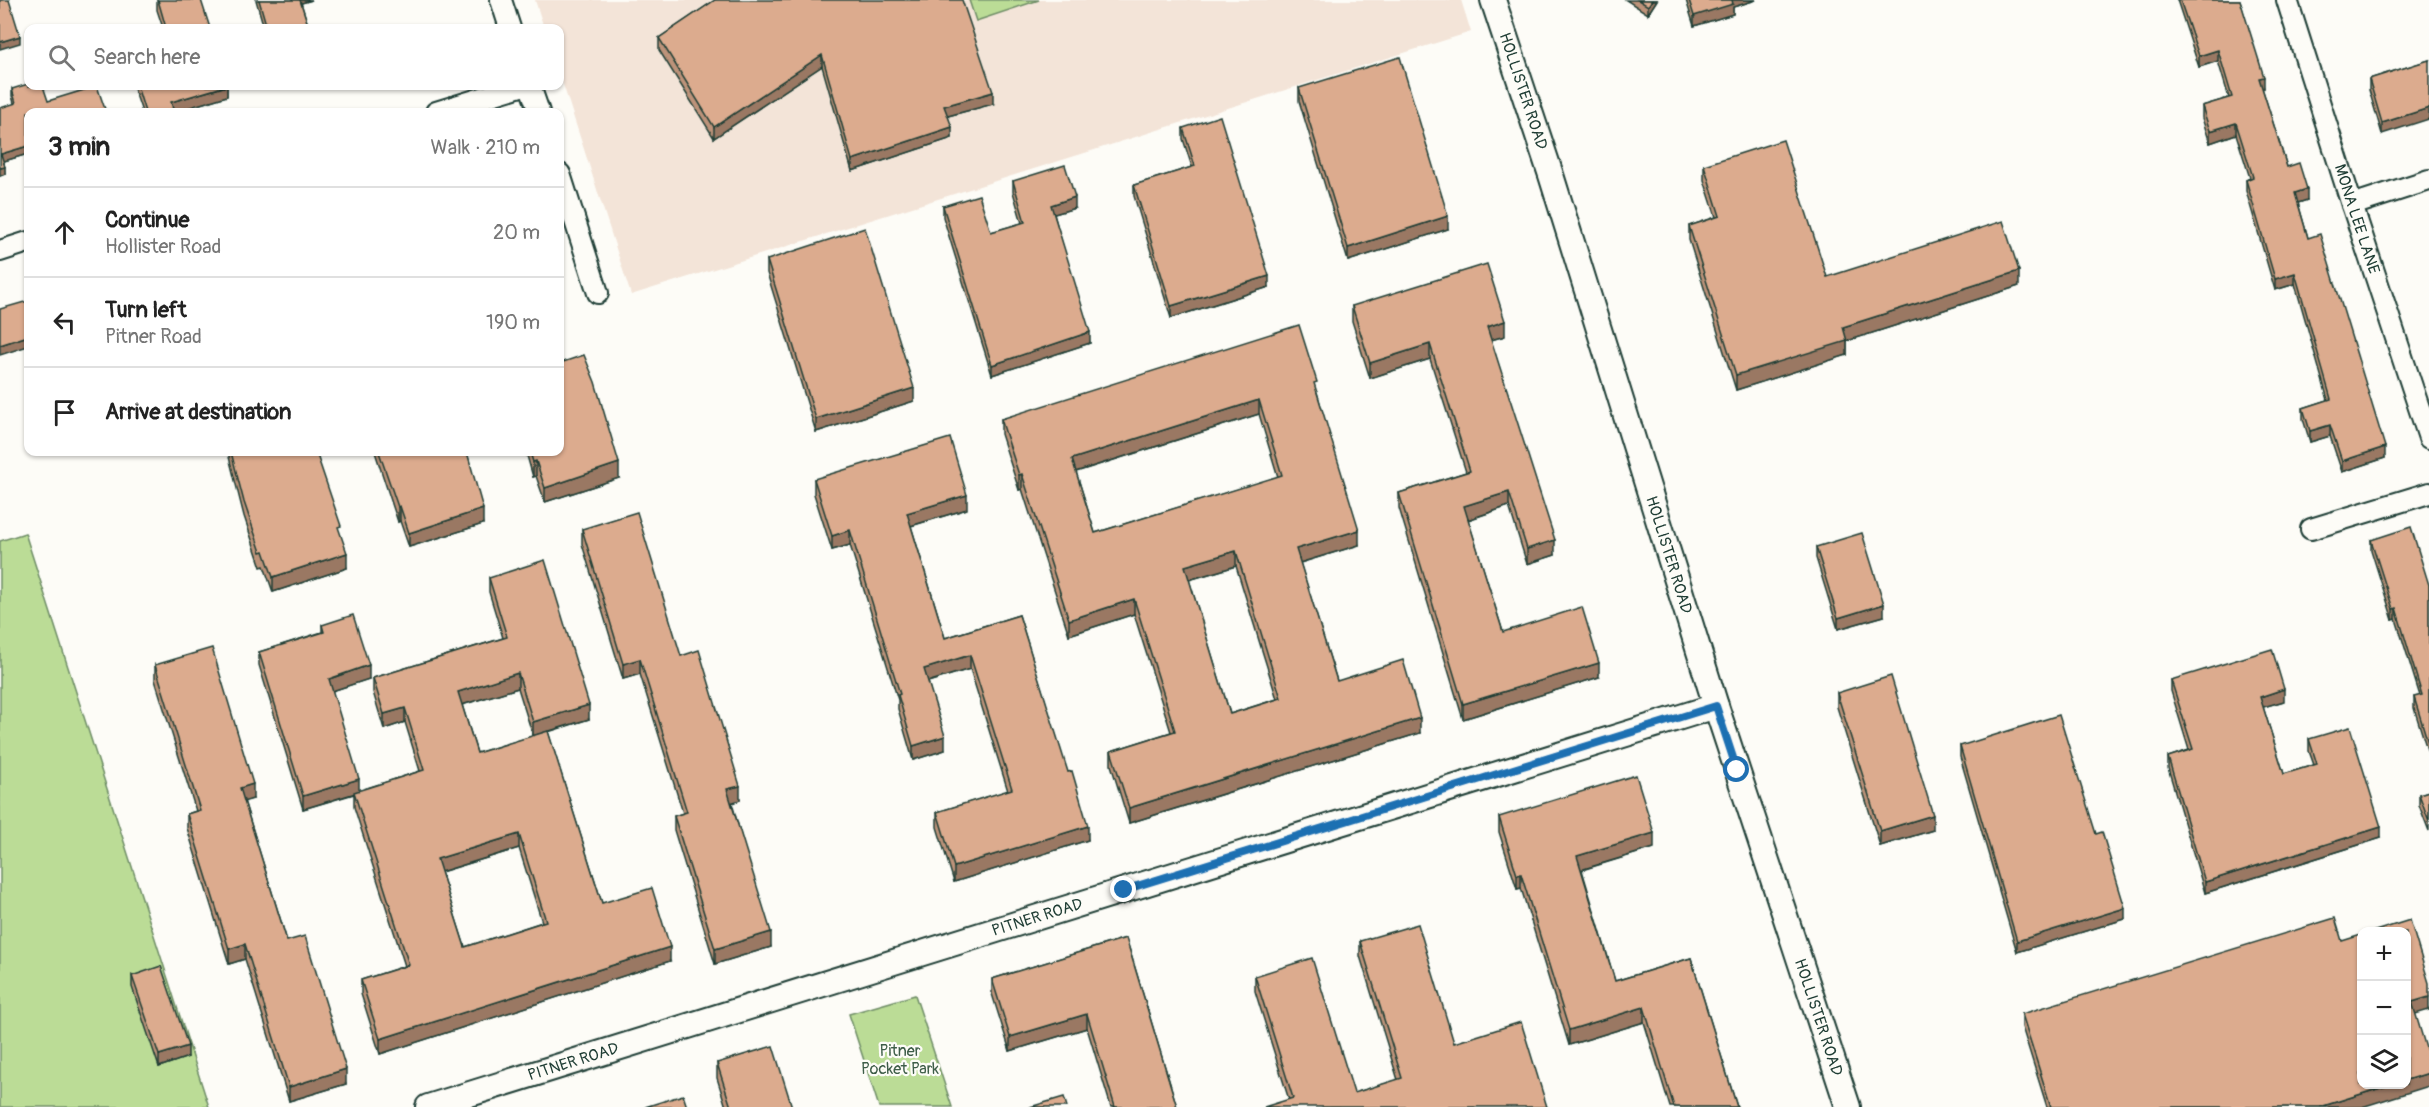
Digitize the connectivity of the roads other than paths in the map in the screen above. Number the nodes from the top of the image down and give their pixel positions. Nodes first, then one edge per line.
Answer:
1 (501, 0) edge
2 (1493, 0) edge
3 (2287, 0) edge
4 (509, 24) edge
5 (508, 90) edge
6 (531, 90) edge
7 (449, 108) edge
8 (538, 108) edge
9 (2429, 180) edge
10 (564, 187) edge
11 (2352, 205) junction
12 (24, 243) edge
13 (0, 251) edge
14 (598, 294) dead end
15 (2429, 438) edge
16 (2429, 493) edge
17 (2311, 529) dead end
18 (1716, 706) junction
19 (428, 1107) edge
20 (1848, 1107) edge

1 - 4 street
2 - 18 street, HOLLISTER ROAD
3 - 11 street, MONA LEE LANE
5 - 7 street
6 - 8 street
9 - 11 street
10 - 14 street
11 - 15 street, MONA LEE LANE
12 - 13 street
16 - 17 street
18 - 19 street, PITNER ROAD
18 - 20 street, HOLLISTER ROAD

